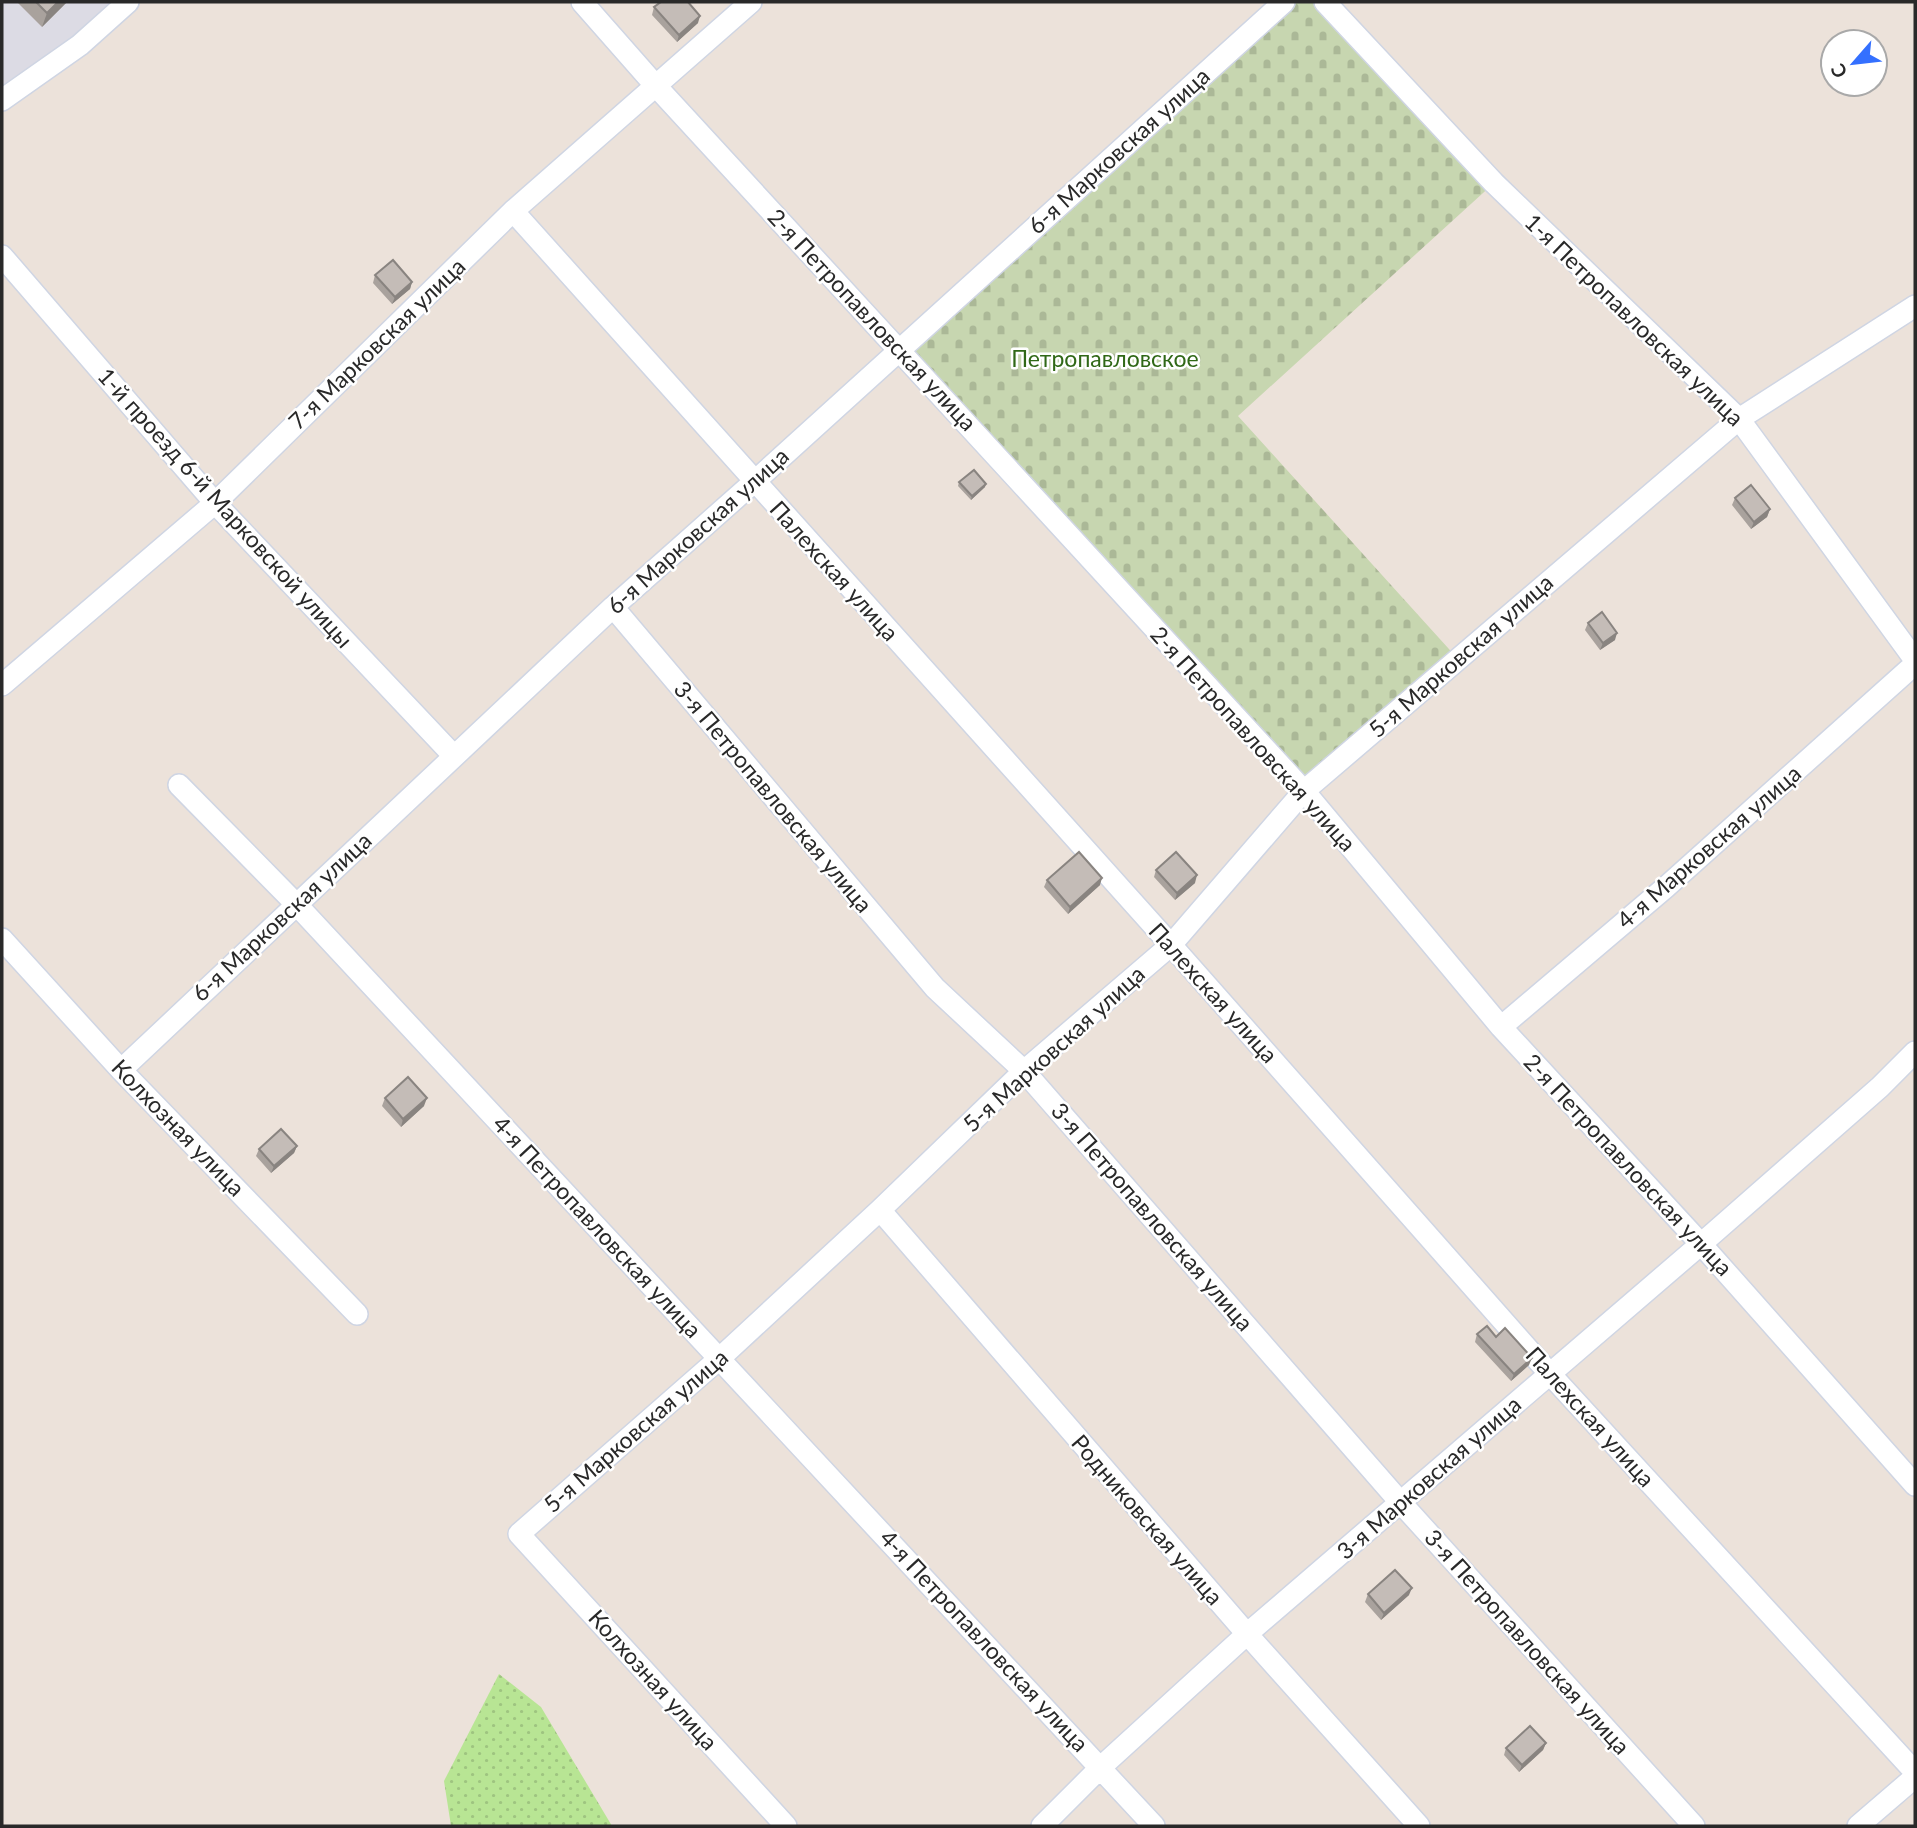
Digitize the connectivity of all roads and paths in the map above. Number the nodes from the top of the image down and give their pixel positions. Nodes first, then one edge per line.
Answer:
1 (128, 2) edge
2 (582, 2) edge
3 (751, 2) edge
4 (1284, 2) edge
5 (1325, 2) edge
6 (655, 85) junction
7 (2, 100) edge
8 (513, 211) junction
9 (2, 256) edge
10 (1915, 306) edge
11 (900, 350) junction
12 (1739, 418) junction
13 (754, 482) junction
14 (215, 503) junction
15 (613, 607) junction
16 (1915, 662) edge
17 (2, 685) edge
18 (453, 755) junction
19 (179, 785) dead end
20 (1304, 791) junction
21 (296, 904) junction
22 (2, 939) edge
23 (1171, 945) junction
24 (1502, 1027) junction
25 (1915, 1052) edge
26 (121, 1070) junction
27 (1024, 1071) junction
28 (880, 1210) junction
29 (1701, 1244) junction
30 (357, 1314) dead end
31 (720, 1358) junction
32 (1550, 1374) junction
33 (1914, 1482) edge
34 (1401, 1503) junction
35 (519, 1534) joint
36 (1247, 1634) junction
37 (1101, 1767) junction
38 (1915, 1774) edge
39 (786, 1826) edge
40 (1042, 1826) edge
41 (1154, 1826) edge
42 (1419, 1826) edge
43 (1694, 1826) edge
44 (1858, 1826) edge

1 - 7 street
2 - 6 street, 2-я Петропавловская улица
3 - 6 street, 7-я Марковская улица
4 - 11 street, 6-я Марковская улица
5 - 12 street, 1-я Петропавловская улица
6 - 8 street, 7-я Марковская улица
6 - 11 street, 2-я Петропавловская улица
8 - 13 street, Палехская улица
8 - 14 street, 7-я Марковская улица
9 - 14 street, 1-й проезд 6-й Марковской улицы
10 - 12 street, 5-я Марковская улица
11 - 13 street, 6-я Марковская улица
11 - 20 street, 2-я Петропавловская улица
12 - 16 street, 1-я Петропавловская улица
12 - 20 street, 5-я Марковская улица
13 - 15 street, 6-я Марковская улица
13 - 23 street, Палехская улица
14 - 17 street, 7-я Марковская улица
14 - 18 street, 1-й проезд 6-й Марковской улицы
15 - 18 street, 6-я Марковская улица
15 - 27 street, 3-я Петропавловская улица
16 - 24 street, 4-я Марковская улица
18 - 21 street, 6-я Марковская улица
19 - 21 street, 4-я Петропавловская улица
20 - 23 street, 5-я Марковская улица
20 - 24 street, 2-я Петропавловская улица
21 - 26 street, 6-я Марковская улица
21 - 31 street, 4-я Петропавловская улица
22 - 26 street, Колхозная улица
23 - 27 street, 5-я Марковская улица
23 - 32 street, Палехская улица
24 - 29 street, 2-я Петропавловская улица
25 - 29 street, 3-я Марковская улица
26 - 30 street, Колхозная улица
27 - 28 street, 5-я Марковская улица
27 - 34 street, 3-я Петропавловская улица
28 - 31 street, 5-я Марковская улица
28 - 36 street, Родниковская улица
29 - 32 street, 3-я Марковская улица
29 - 33 street, 2-я Петропавловская улица
31 - 35 street, 5-я Марковская улица
31 - 37 street, 4-я Петропавловская улица
32 - 34 street, 3-я Марковская улица
32 - 38 street, Палехская улица
34 - 36 street, 3-я Марковская улица
34 - 43 street, 3-я Петропавловская улица
35 - 39 street, Колхозная улица
36 - 37 street, 3-я Марковская улица
36 - 42 street, Родниковская улица
37 - 40 street, 3-я Марковская улица
37 - 41 street, 4-я Петропавловская улица
38 - 44 street

